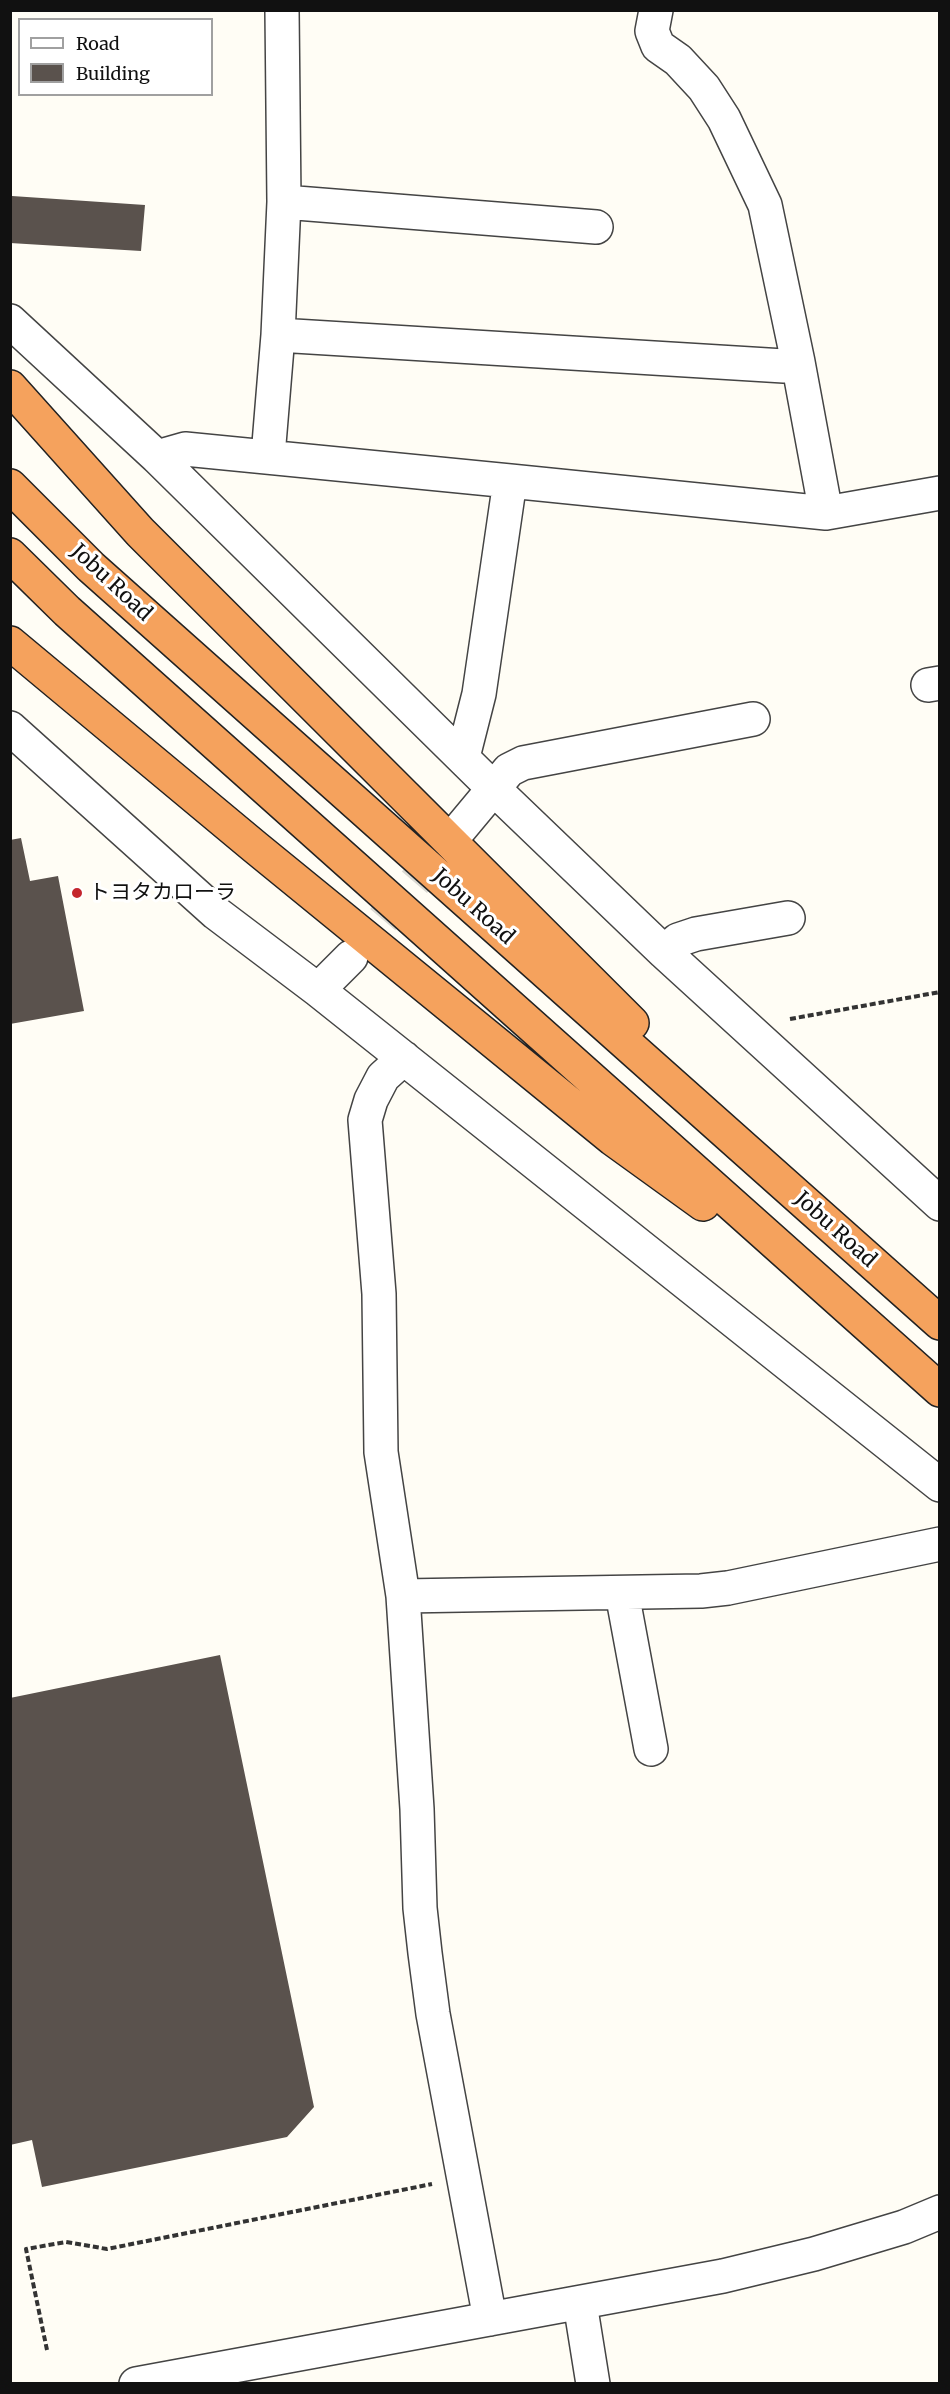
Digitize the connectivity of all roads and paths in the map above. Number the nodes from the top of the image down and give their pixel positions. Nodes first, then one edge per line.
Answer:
1 (282, 10) edge
2 (656, 10) edge
3 (285, 202) junction
4 (596, 227) dead end
5 (10, 321) edge
6 (278, 335) junction
7 (798, 362) junction
8 (10, 387) edge
9 (268, 456) junction
10 (157, 457) junction
11 (510, 481) junction
12 (10, 486) edge
13 (939, 493) edge
14 (826, 513) junction
15 (10, 555) edge
16 (10, 643) edge
17 (753, 719) dead end
18 (10, 728) edge
19 (463, 757) junction
20 (493, 788) junction
21 (459, 830) tunnel mouth
22 (788, 918) dead end
23 (664, 952) junction
24 (351, 957) tunnel mouth
25 (318, 990) junction
26 (939, 992) edge
27 (758, 1036) junction
28 (404, 1058) junction
29 (939, 1204) edge
30 (853, 1246) junction
31 (843, 1304) junction
32 (939, 1323) edge
33 (939, 1390) edge
34 (939, 1485) edge
35 (939, 1544) edge
36 (622, 1593) junction
37 (403, 1596) junction
38 (651, 1749) dead end
39 (432, 2184) dead end
40 (939, 2212) edge
41 (580, 2303) junction
42 (490, 2319) junction
43 (47, 2350) dead end
44 (136, 2384) edge
45 (593, 2384) edge

1 - 3 street
2 - 7 street
3 - 4 street
3 - 6 street
5 - 10 street
6 - 7 street
6 - 9 street
7 - 14 street
8 - 30 highway
9 - 10 street
9 - 11 street
10 - 19 street
11 - 14 street
11 - 19 street
12 - 30 highway, Jobu Road
13 - 14 street
15 - 31 highway
16 - 31 highway
17 - 20 street
18 - 25 street
19 - 20 street
20 - 21 street
20 - 23 street
22 - 23 street
23 - 27 street
24 - 25 street
25 - 28 street
26 - 27 path
27 - 29 street
28 - 34 street
28 - 37 street
30 - 32 highway, Jobu Road
31 - 33 highway
35 - 36 street
36 - 37 street
36 - 38 street
37 - 42 street
39 - 43 path
40 - 41 street
41 - 42 street
41 - 45 street
42 - 44 street

